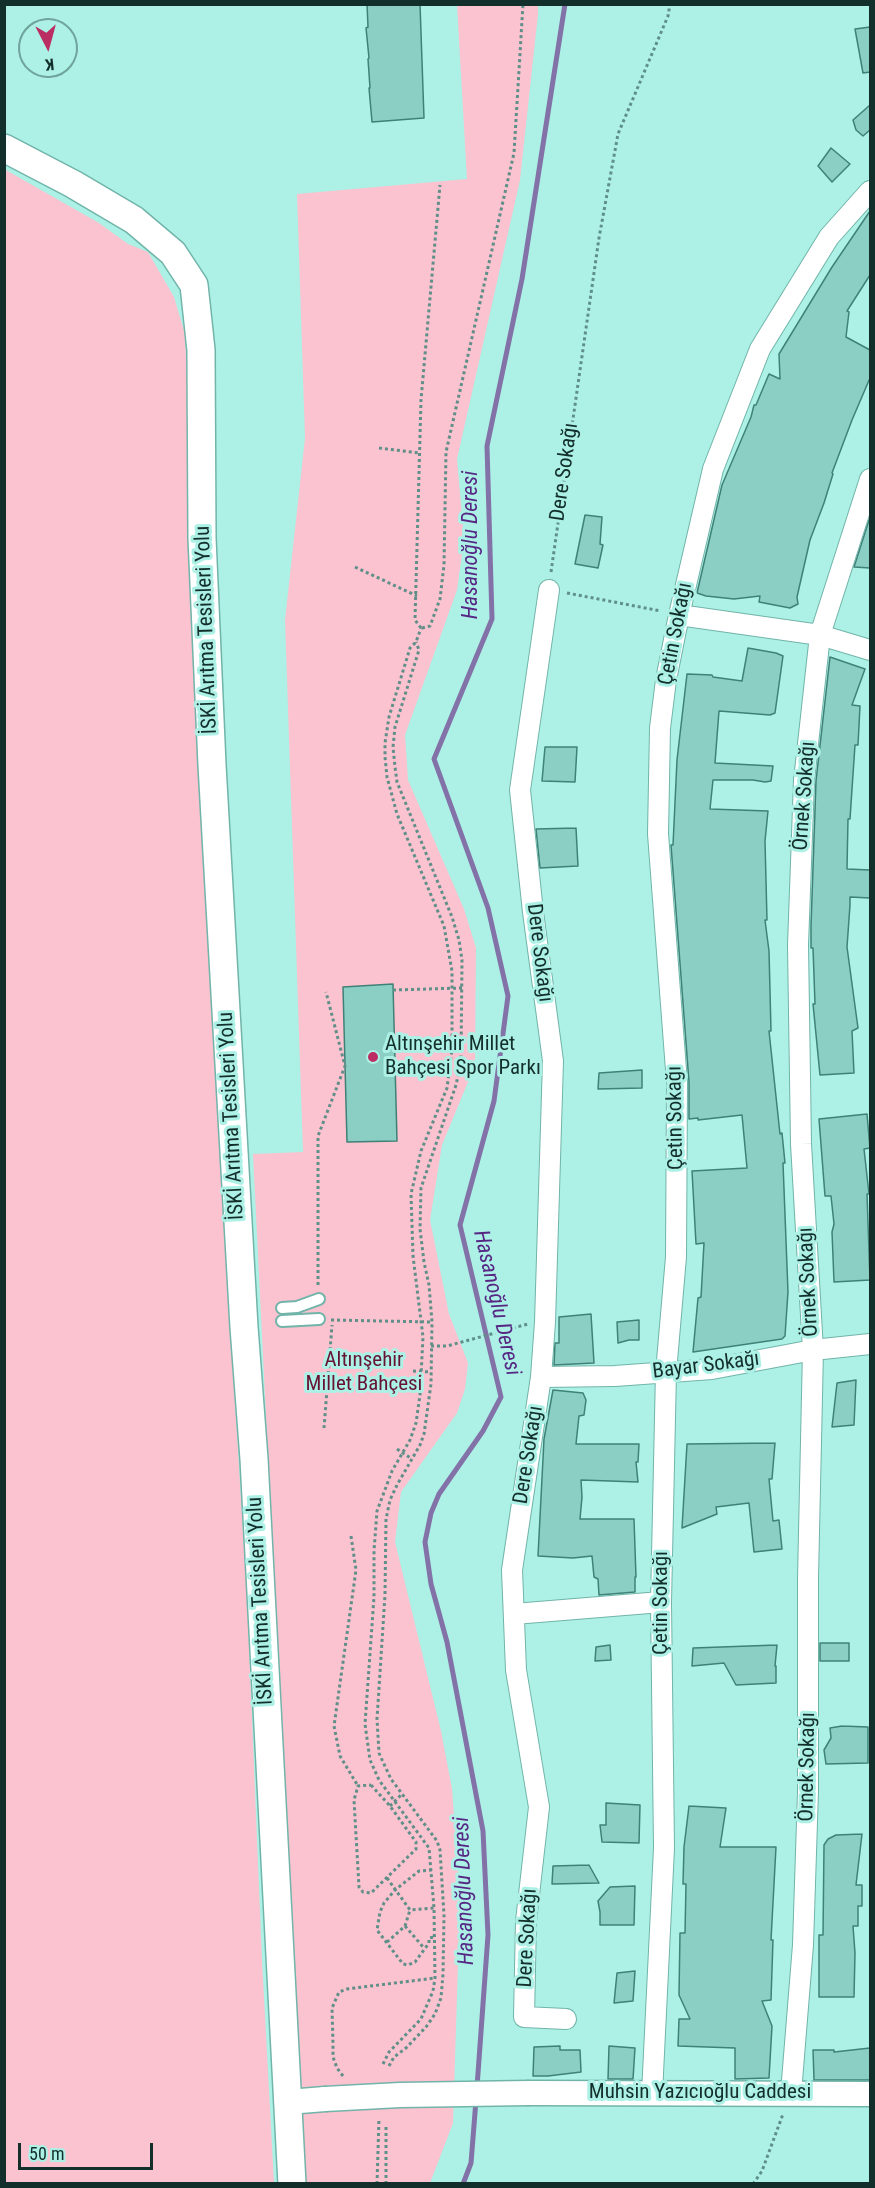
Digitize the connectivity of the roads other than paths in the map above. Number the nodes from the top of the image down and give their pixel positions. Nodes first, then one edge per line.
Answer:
1 (4, 148) edge
2 (870, 191) edge
3 (870, 479) edge
4 (549, 590) road end
5 (679, 615) junction
6 (820, 635) junction
7 (870, 650) edge
8 (319, 1299) road end
9 (282, 1308) dead end
10 (319, 1319) road end
11 (282, 1321) dead end
12 (870, 1344) edge
13 (813, 1350) junction
14 (666, 1372) junction
15 (541, 1377) junction
16 (661, 1602) junction
17 (514, 1614) junction
18 (566, 2019) dead end
19 (791, 2093) junction
20 (652, 2094) junction
21 (870, 2094) edge
22 (288, 2102) junction
23 (292, 2184) edge

1 - 22 main road, İSKİ Arıtma Tesisleri Yolu
2 - 5 street, Çetin Sokağı
3 - 6 street, Örnek Sokağı
4 - 15 street, Dere Sokağı
5 - 6 street
5 - 14 street, Çetin Sokağı
6 - 7 street
6 - 13 street, Örnek Sokağı
8 - 9 lane
10 - 11 lane
12 - 13 street, Bayar Sokağı
13 - 14 street, Bayar Sokağı
13 - 19 street, Örnek Sokağı
14 - 15 street, Bayar Sokağı
14 - 16 street, Çetin Sokağı
15 - 17 street, Dere Sokağı
16 - 17 street
16 - 20 street, Çetin Sokağı
17 - 18 street, Dere Sokağı
19 - 20 street, Muhsin Yazıcıoğlu Caddesi
19 - 21 street, Muhsin Yazıcıoğlu Caddesi
20 - 22 street, Muhsin Yazıcıoğlu Caddesi, bridge
22 - 23 main road, İSKİ Arıtma Tesisleri Yolu

